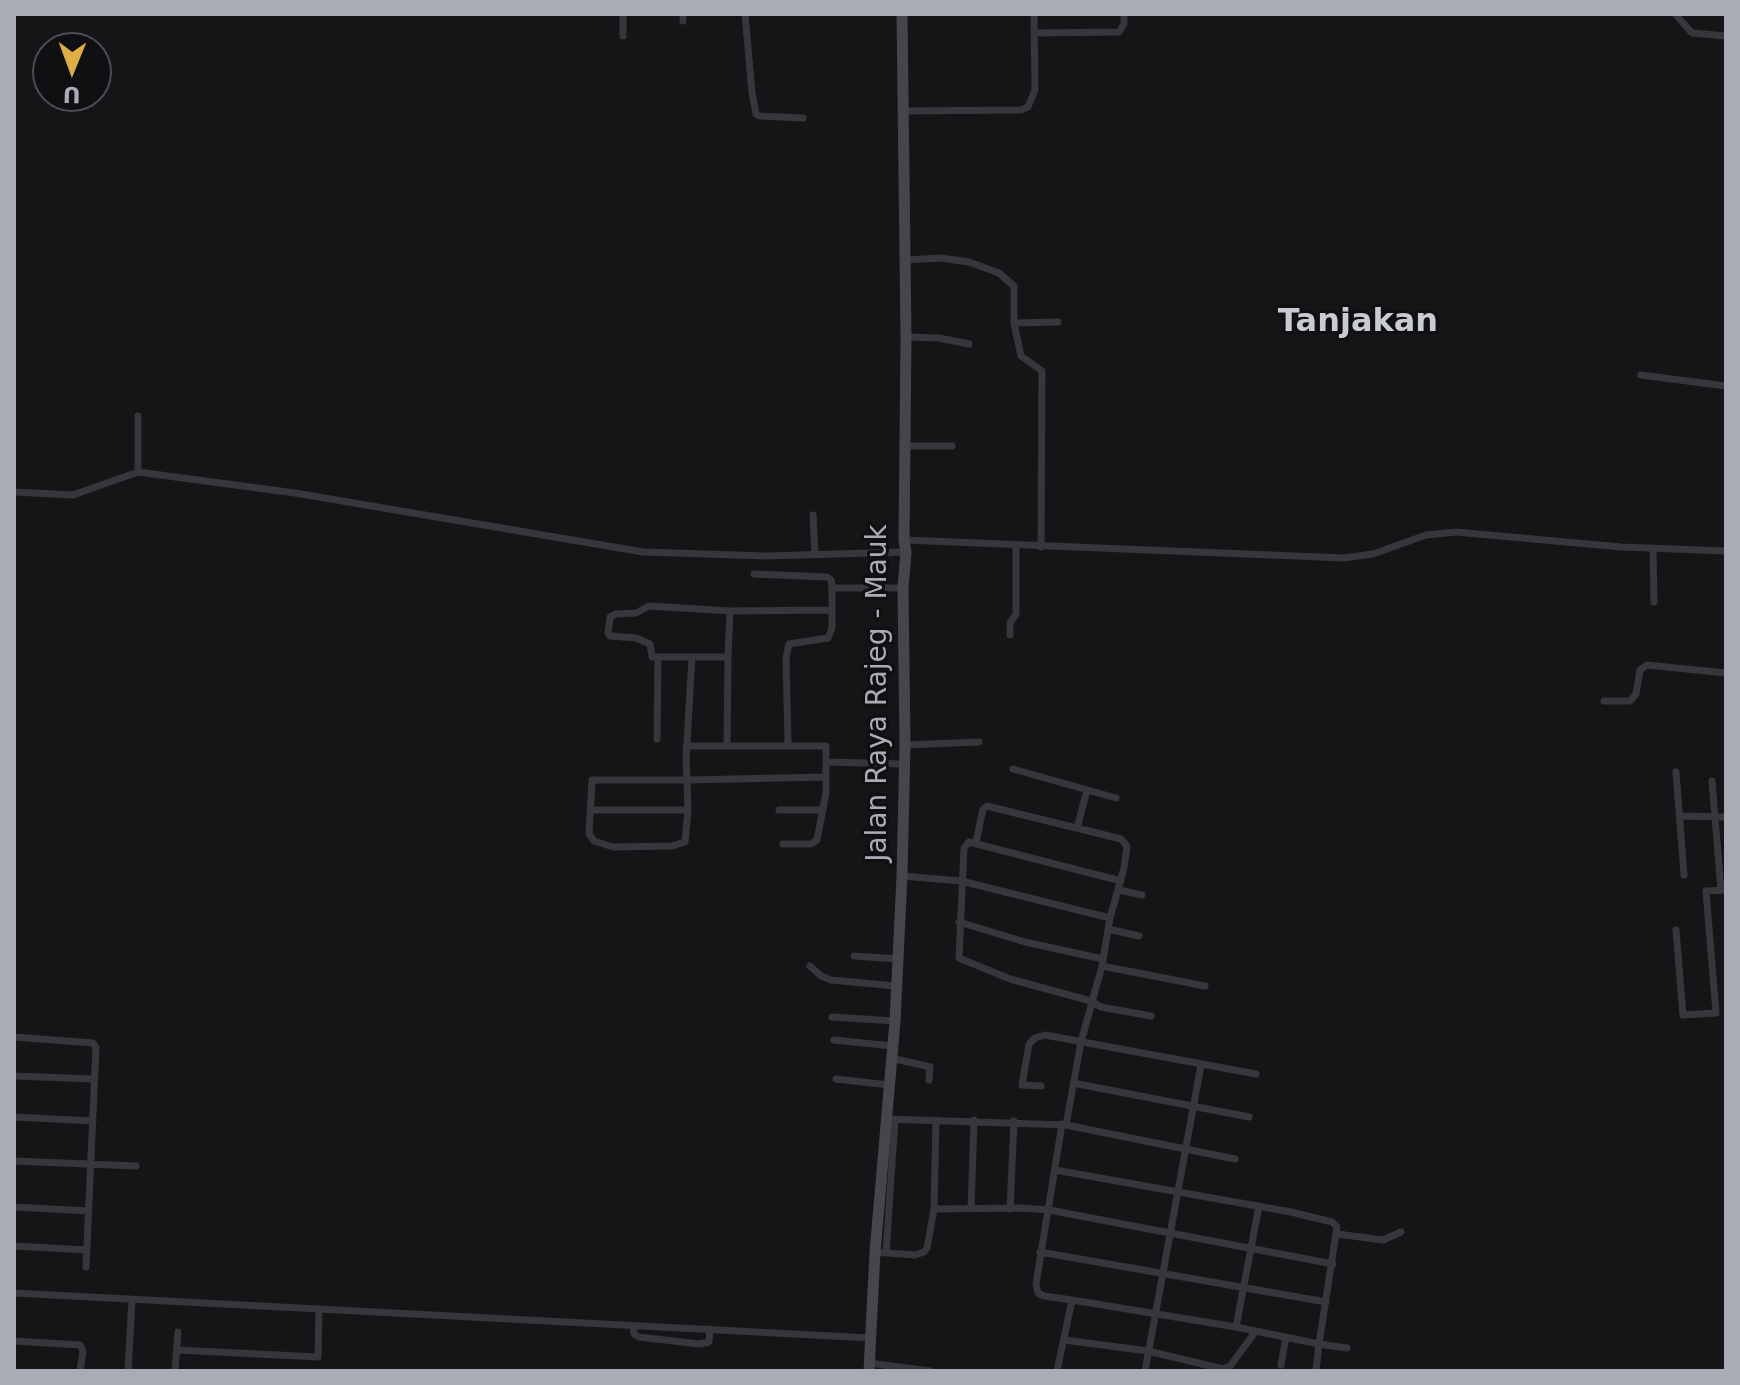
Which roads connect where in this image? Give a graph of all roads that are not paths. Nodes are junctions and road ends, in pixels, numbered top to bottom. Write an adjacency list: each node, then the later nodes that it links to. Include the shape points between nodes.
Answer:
1 (623, 14): 8 (street)
2 (745, 14): 11 (street, via 756,114)
3 (902, 14): 10 (main road, Jalan Raya Rajeg - Mauk)
4 (1034, 14): 7 (street)
5 (1124, 14): 7 (street, via 1119,32)
6 (1675, 14): 9 (street, via 1692,33)
7 (1034, 33): 10 (street, via 1035,90 1028,107)
8 (623, 36)
9 (1726, 36)
10 (902, 111): 12 (main road, Jalan Raya Rajeg - Mauk)
11 (803, 118)
12 (905, 260): 14 (street, via 952,258 999,273 1014,286); 15 (main road, Jalan Raya Rajeg - Mauk)
13 (1058, 322): 14 (street)
14 (1014, 323): 27 (street, via 1021,356 1042,371)
15 (906, 337): 16 (street); 20 (main road, Jalan Raya Rajeg - Mauk)
16 (969, 344)
17 (1641, 375): 18 (street)
18 (1726, 386)
19 (138, 416): 22 (street)
20 (905, 446): 21 (street); 25 (main road, Jalan Raya Rajeg - Mauk)
21 (952, 446)
22 (138, 472): 23 (street, via 73,495); 30 (street, via 643,552)
23 (14, 492)
24 (813, 515): 30 (street)
25 (905, 546): 26 (street); 30 (street); 33 (main road, Jalan Raya Rajeg - Mauk)
26 (1016, 546): 27 (street); 37 (street, via 1016,614)
27 (1041, 547): 28 (street, via 1344,558 1456,532)
28 (1653, 549): 29 (street); 34 (street)
29 (1726, 551)
30 (815, 553)
31 (754, 574): 32 (street, via 827,577)
32 (832, 588): 33 (street); 35 (street)
33 (903, 588): 47 (main road, Jalan Raya Rajeg - Mauk)
34 (1654, 602)
35 (832, 610): 36 (street); 45 (street, via 828,638 787,647)
36 (730, 611): 38 (street, via 649,606 610,617 610,636 650,644 651,655); 40 (street)
37 (1010, 635)
38 (658, 657): 39 (street); 43 (street)
39 (692, 657): 40 (street); 48 (street)
40 (728, 657): 46 (street)
41 (1726, 673): 42 (street, via 1647,665 1640,670 1630,701)
42 (1604, 701)
43 (657, 739)
44 (979, 742): 47 (street)
45 (788, 744): 46 (street); 49 (street, via 826,746)
46 (727, 745): 48 (street)
47 (905, 745): 50 (main road, Jalan Raya Rajeg - Mauk)
48 (686, 746): 54 (street)
49 (827, 762): 50 (street); 53 (street)
50 (904, 764): 69 (main road, Jalan Raya Rajeg - Mauk)
51 (1013, 769): 56 (street)
52 (1676, 772): 62 (street)
53 (826, 777): 54 (street); 61 (street)
54 (687, 780): 58 (street, via 592,780); 59 (street)
55 (1712, 781): 63 (street)
56 (1087, 790): 57 (street); 65 (street)
57 (1116, 798)
58 (590, 810): 59 (street); 59 (street, via 589,834 613,847 681,845 687,836)
59 (688, 810)
60 (779, 810): 61 (street)
61 (823, 810): 67 (street, via 815,843)
62 (1680, 816): 63 (street); 68 (street)
63 (1715, 817): 64 (street); 73 (street)
64 (1726, 817)
65 (1077, 828): 66 (street, via 987,806); 71 (street, via 1125,843)
66 (976, 842): 70 (street, via 966,844); 71 (street)
67 (783, 844)
68 (1684, 875)
69 (902, 876): 70 (street); 81 (main road, Jalan Raya Rajeg - Mauk)
70 (961, 881): 75 (street); 76 (street)
71 (1121, 881): 72 (street)
72 (1119, 890): 74 (street); 75 (street)
73 (1723, 890): 78 (street, via 1706,891 1716,1013 1683,1015)
74 (1142, 895)
75 (1110, 918): 77 (street)
76 (959, 922): 82 (street); 86 (street, via 961,961)
77 (1108, 929): 79 (street); 82 (street)
78 (1676, 930)
79 (1139, 936)
80 (854, 956): 81 (street)
81 (898, 959): 84 (main road, Jalan Raya Rajeg - Mauk)
82 (1102, 962): 85 (street); 86 (street)
83 (810, 966): 84 (street, via 831,980)
84 (896, 986): 89 (main road, Jalan Raya Rajeg - Mauk)
85 (1205, 986)
86 (1091, 1001): 87 (street); 92 (street)
87 (1151, 1016)
88 (832, 1017): 89 (street)
89 (895, 1021): 93 (main road, Jalan Raya Rajeg - Mauk)
90 (14, 1037): 97 (street, via 93,1043)
91 (834, 1040): 93 (street)
92 (1081, 1042): 94 (street); 100 (street); 102 (street, via 1045,1035 1032,1041 1022,1085)
93 (892, 1052): 99 (street, via 930,1067); 101 (main road, Jalan Raya Rajeg - Mauk)
94 (1201, 1065): 95 (street); 103 (street)
95 (1256, 1074)
96 (14, 1076): 97 (street)
97 (94, 1079): 109 (street)
98 (836, 1079): 101 (street)
99 (929, 1080)
100 (1073, 1083): 103 (street); 111 (street)
101 (889, 1085): 106 (main road, Jalan Raya Rajeg - Mauk)
102 (1041, 1086)
103 (1193, 1107): 105 (street); 112 (street)
104 (14, 1117): 109 (street)
105 (1249, 1117)
106 (890, 1119): 107 (street); 133 (main road, Jalan Raya Rajeg - Mauk)
107 (936, 1120): 108 (street); 121 (street)
108 (974, 1120): 110 (street); 122 (street)
109 (93, 1121): 115 (street)
110 (1014, 1121): 111 (street); 123 (street)
111 (1064, 1124): 112 (street); 117 (street)
112 (1185, 1149): 113 (street); 118 (street)
113 (1235, 1159)
114 (14, 1161): 115 (street)
115 (92, 1164): 116 (street); 125 (street)
116 (136, 1166)
117 (1055, 1170): 118 (street); 124 (street)
118 (1179, 1192): 119 (street); 126 (street)
119 (1259, 1206): 128 (street, via 1332,1222); 130 (street)
120 (14, 1207): 125 (street)
121 (934, 1209): 122 (street); 133 (street, via 924,1252)
122 (971, 1209): 123 (street)
123 (1010, 1209): 124 (street)
124 (1049, 1210): 126 (street); 132 (street)
125 (89, 1211): 131 (street)
126 (1170, 1232): 130 (street); 136 (street)
127 (1401, 1232): 128 (street, via 1383,1240)
128 (1337, 1234): 134 (street)
129 (14, 1246): 131 (street)
130 (1252, 1248): 134 (street); 137 (street)
131 (87, 1250): 135 (street)
132 (1040, 1252): 136 (street); 140 (street, via 1038,1293)
133 (881, 1253): 150 (main road, Jalan Raya Rajeg - Mauk)
134 (1333, 1264): 141 (street)
135 (86, 1267)
136 (1162, 1274): 137 (street); 143 (street)
137 (1244, 1287): 141 (street); 145 (street)
138 (14, 1293): 139 (street)
139 (132, 1299): 142 (street); 160 (street)
140 (1072, 1300): 143 (street); 151 (street)
141 (1326, 1302): 153 (street)
142 (319, 1309): 144 (street); 155 (street, via 318,1357)
143 (1155, 1313): 145 (street); 156 (street)
144 (633, 1326): 146 (street); 146 (street, via 639,1337 693,1344 709,1342)
145 (1236, 1327): 147 (street)
146 (710, 1329): 150 (street)
147 (1256, 1331): 149 (street); 156 (street, via 1223,1369)
148 (178, 1332): 155 (street)
149 (1286, 1337): 153 (street); 157 (street)
150 (870, 1338): 158 (main road, Jalan Raya Rajeg - Mauk)
151 (1064, 1340): 156 (street); 163 (street)
152 (14, 1341): 159 (street, via 80,1345)
153 (1319, 1344): 154 (street); 165 (street)
154 (1347, 1348)
155 (177, 1350): 161 (street)
156 (1148, 1351): 164 (street)
157 (1281, 1365)
158 (869, 1367): 162 (street)
159 (80, 1371)
160 (128, 1371)
161 (175, 1371)
162 (930, 1371)
163 (1057, 1371)
164 (1145, 1371)
165 (1316, 1371)

